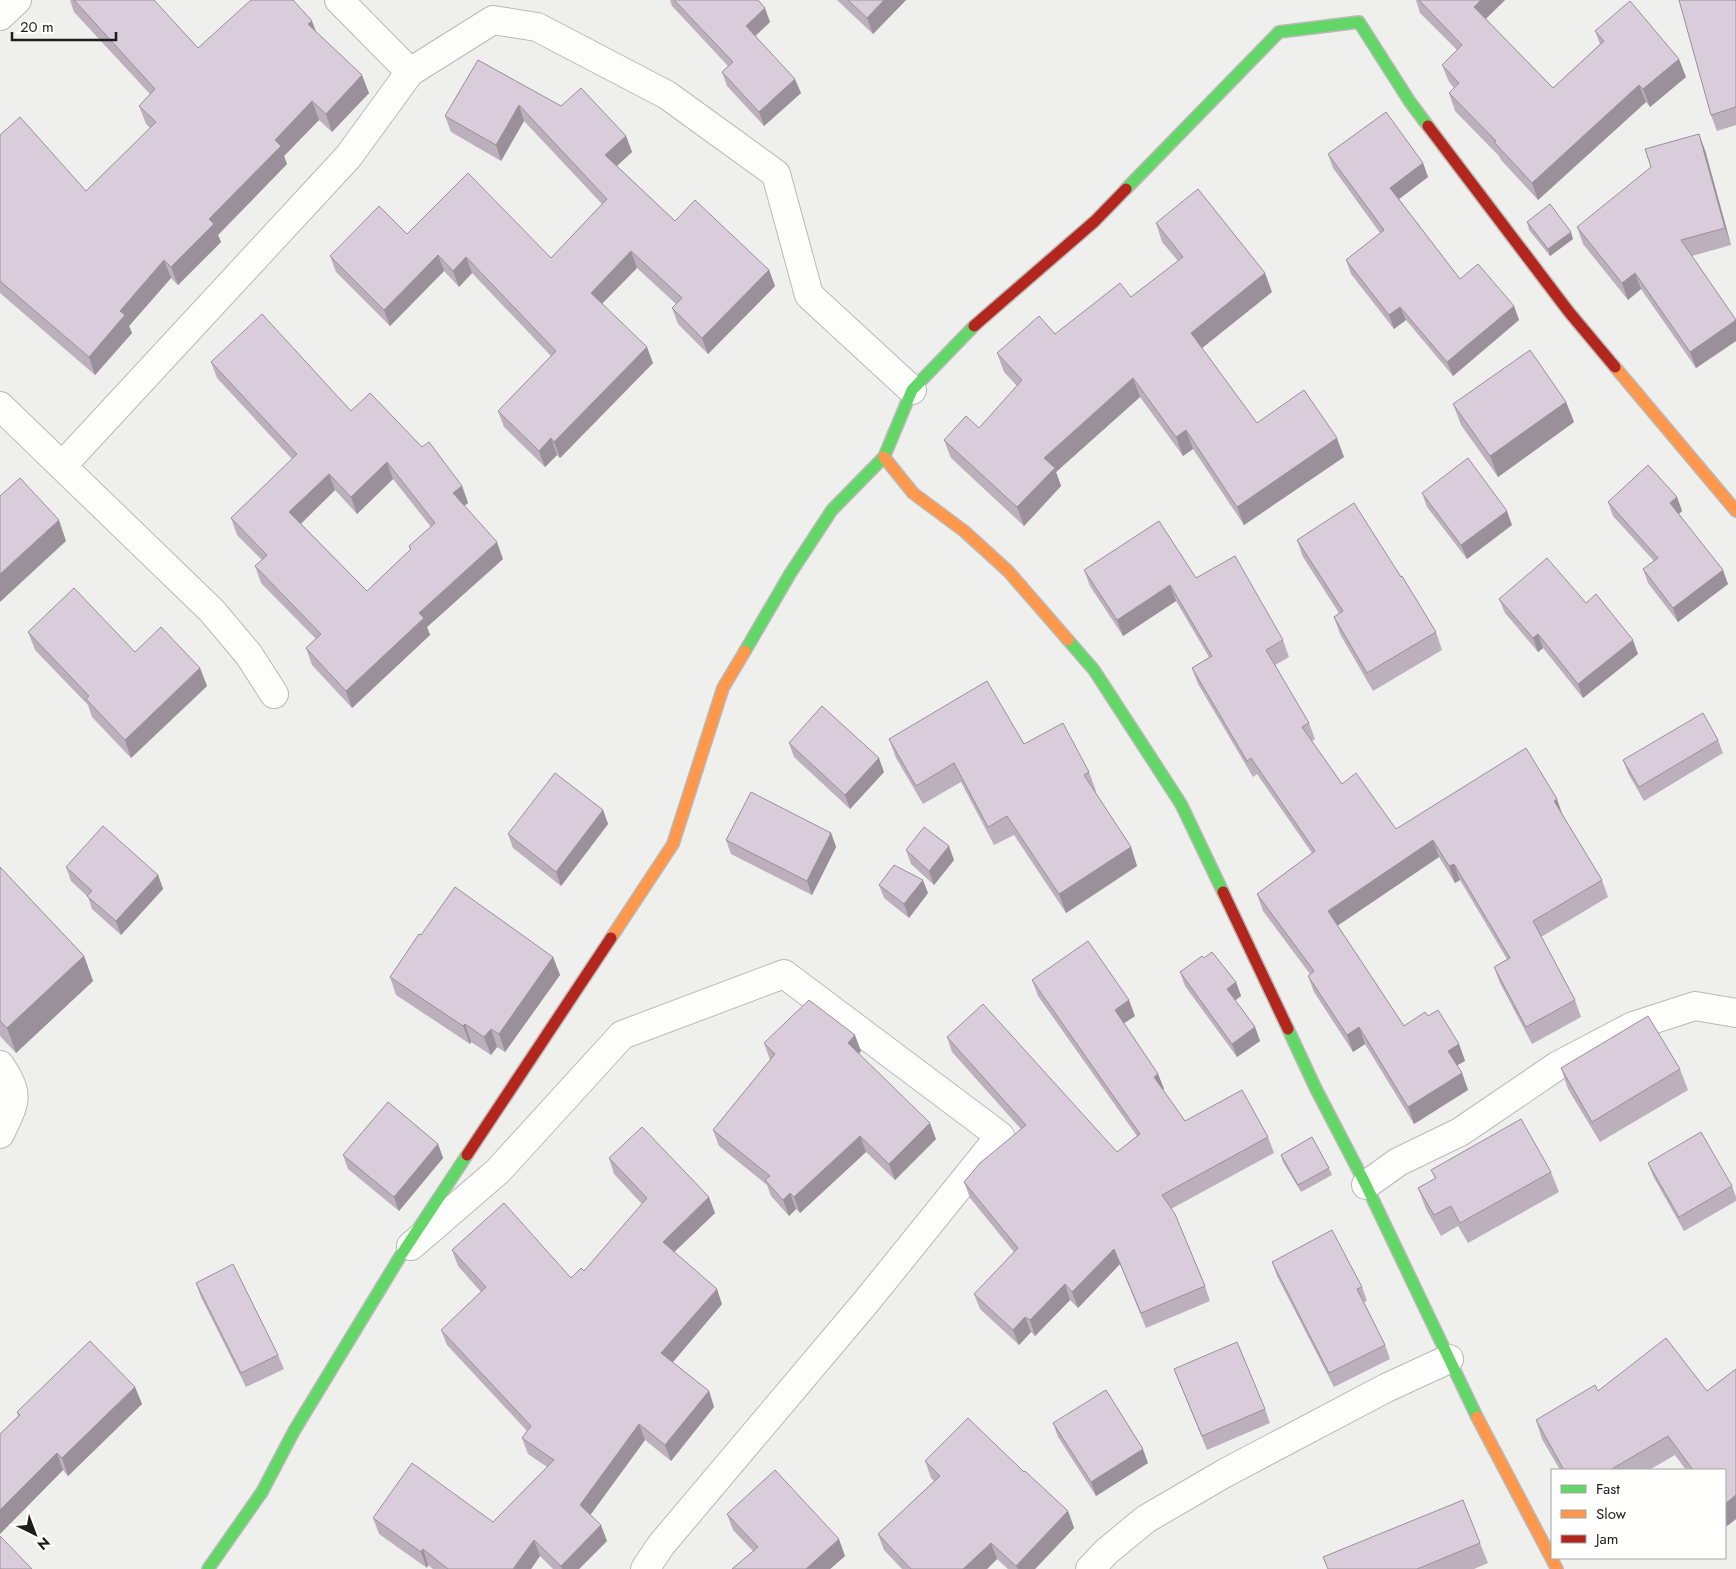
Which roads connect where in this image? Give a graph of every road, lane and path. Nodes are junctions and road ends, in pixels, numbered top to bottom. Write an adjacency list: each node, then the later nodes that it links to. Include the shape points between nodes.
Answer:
1 (17, 0): 3 (street)
2 (339, 0): 4 (street)
3 (0, 16)
4 (410, 72): 5 (street, via 493,20 537,27 667,96 776,174 809,295); 8 (street, via 348,157)
5 (912, 390): 7 (street); 9 (street, via 965,333 1095,221 1279,32 1359,22 1410,102 1569,312)
6 (0, 406): 8 (street)
7 (884, 457): 14 (street, via 913,493 964,531 1008,571 1094,670 1181,804 1316,1089); 15 (street, via 832,510 723,688 674,844)
8 (62, 466): 10 (street, via 212,611 249,655)
9 (1736, 511)
10 (274, 694)
11 (1736, 1013): 14 (street, via 1695,1006 1633,1026 1557,1066 1460,1132 1398,1162)
12 (0, 1065): 13 (street, via 11,1082 15,1103)
13 (0, 1134)
14 (1366, 1186): 16 (street)
15 (401, 1255): 18 (street, via 294,1431 262,1492); 19 (street, via 498,1171 622,1036 784,974 1000,1136 866,1302 661,1545)
16 (1449, 1359): 17 (street); 20 (street, via 1386,1388 1146,1519)
17 (1551, 1558)
18 (208, 1569)
19 (645, 1569)
20 (1090, 1569)

